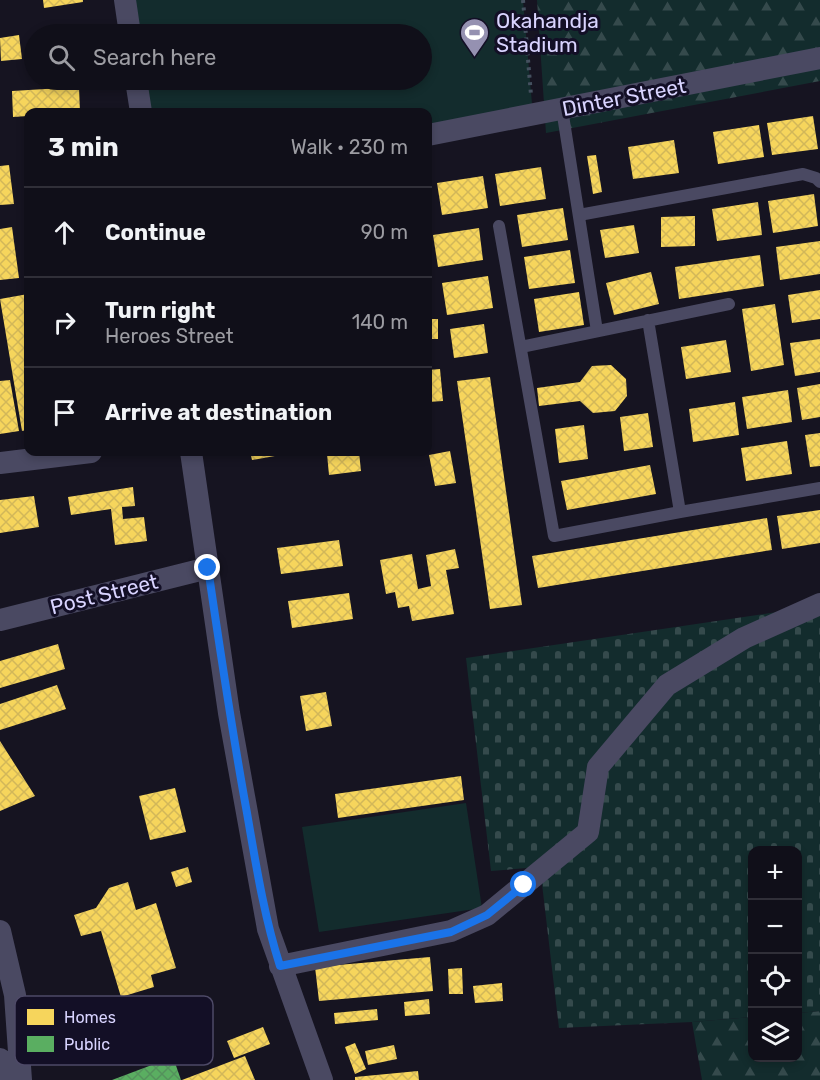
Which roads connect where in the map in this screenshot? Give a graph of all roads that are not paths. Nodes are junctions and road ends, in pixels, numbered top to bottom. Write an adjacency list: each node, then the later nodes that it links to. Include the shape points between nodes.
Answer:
1 (125, 0): 2 (street)
2 (129, 24)
3 (820, 58): 6 (street, Dinter Street)
4 (138, 90): 5 (street)
5 (140, 108)
6 (562, 109): 7 (street, Dinter Street); 9 (lane)
7 (432, 134)
8 (820, 182): 9 (lane, via 803,174)
9 (579, 214): 13 (lane)
10 (499, 226): 14 (lane)
11 (729, 304): 12 (lane)
12 (648, 320): 13 (lane); 19 (lane)
13 (597, 331): 14 (lane)
14 (521, 347): 19 (lane, via 555,536)
15 (58, 456): 17 (street)
16 (192, 456): 20 (street)
17 (0, 463)
18 (820, 488): 19 (lane)
19 (680, 512)
20 (208, 568): 22 (street, Post Street); 24 (street, via 255,860 268,929)
21 (820, 604): 24 (street, via 744,638 668,685 598,767 588,832 487,915 451,932)
22 (0, 620)
23 (0, 931): 25 (street)
24 (280, 966): 30 (street)
25 (15, 996)
26 (0, 1059): 28 (street)
27 (20, 1065): 29 (street)
28 (1, 1080)
29 (21, 1080)
30 (322, 1080)

